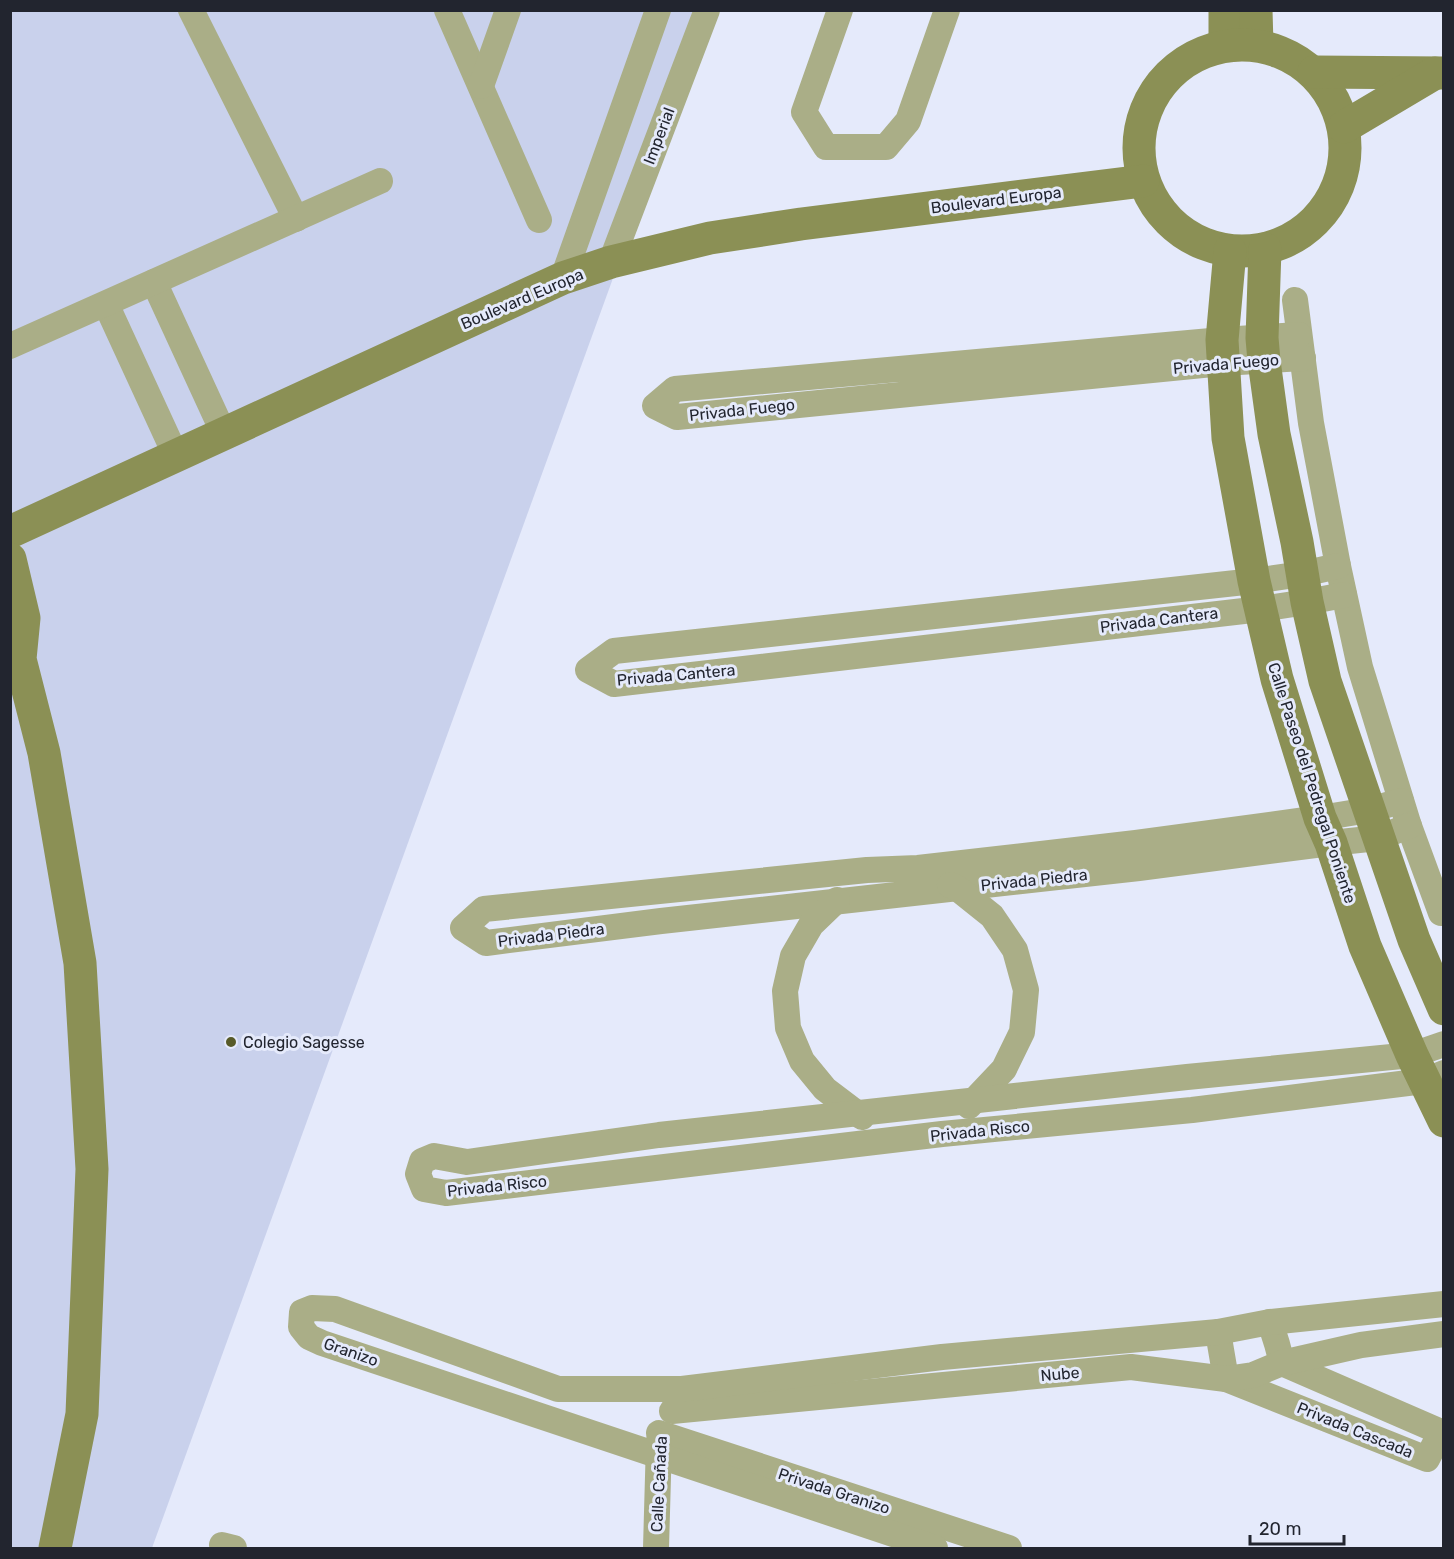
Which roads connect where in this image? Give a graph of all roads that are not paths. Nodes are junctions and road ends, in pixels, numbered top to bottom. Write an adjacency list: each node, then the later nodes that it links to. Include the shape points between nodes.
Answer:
1 (191, 10): 17 (street)
2 (447, 10): 13 (street)
3 (508, 10): 13 (street)
4 (658, 10): 22 (street)
5 (707, 10): 21 (street, Imperial)
6 (840, 10): 7 (street, via 804,112 826,147 886,147 908,121)
7 (947, 10)
8 (1225, 10): 10 (street)
9 (1256, 10): 10 (street)
10 (1241, 45): 11 (street, via 1287,54); 16 (street, via 1191,57 1163,79 1144,110 1137,146)
11 (1314, 72): 12 (street); 14 (street, via 1333,97)
12 (1440, 73): 14 (street)
13 (481, 86): 18 (street)
14 (1344, 127): 19 (street, via 1346,159 1338,190 1320,217 1295,237)
15 (380, 182): 17 (street)
16 (1143, 182): 20 (street, via 1156,207 1177,229 1202,243); 21 (street, Boulevard Europa, via 801,224 710,238)
17 (296, 219): 23 (street)
18 (539, 220)
19 (1265, 249): 20 (street); 28 (street)
20 (1230, 251): 29 (street, Calle Paseo del Pedregal Poniente)
21 (611, 262): 22 (street, Boulevard Europa)
22 (563, 278): 31 (street, Boulevard Europa)
23 (154, 282): 25 (street); 31 (street)
24 (1295, 300): 27 (street)
25 (106, 304): 26 (street); 32 (street)
26 (10, 346)
27 (1301, 347): 28 (street, Privada Fuego); 35 (street)
28 (1263, 350): 29 (street, Privada Fuego); 36 (street, via 1274,434)
29 (1223, 352): 30 (street, Privada Fuego); 37 (street, Calle Paseo del Pedregal Poniente, via 1228,438)
30 (1018, 371): 30 (street, Privada Fuego, via 675,389 655,406 677,417)
31 (224, 434): 32 (street, Boulevard Europa)
32 (176, 456): 33 (street, Boulevard Europa)
33 (10, 532)
34 (10, 559): 42 (street, via 24,618)
35 (1338, 566): 36 (street, Privada Cantera); 38 (street)
36 (1304, 588): 37 (street, Privada Cantera); 38 (street, Privada Cantera); 45 (street, via 1325,681)
37 (1258, 595): 39 (street, Privada Cantera); 41 (street, Privada Cantera); 47 (street, Calle Paseo del Pedregal Poniente, via 1277,679)
38 (1344, 595): 44 (street, via 1360,667)
39 (1025, 606): 40 (street, Privada Cantera); 41 (street)
40 (812, 629): 43 (street); 43 (street, Privada Cantera, via 614,651 588,670 614,684)
41 (1032, 635): 43 (street, Privada Cantera)
42 (15, 652): 79 (street, via 44,753 80,963 92,1169 82,1414)
43 (818, 660)
44 (1401, 801): 45 (street, Privada Piedra); 46 (street)
45 (1373, 824): 46 (street, Privada Piedra); 47 (street, Privada Piedra); 56 (street, via 1413,940)
46 (1409, 826): 54 (street)
47 (1325, 830): 48 (street, Privada Piedra); 58 (street, Calle Paseo del Pedregal Poniente, via 1365,946)
48 (1137, 856): 49 (street, Privada Piedra); 51 (street, Privada Piedra)
49 (918, 868): 50 (street, Privada Piedra); 51 (street)
50 (867, 870): 52 (street, Privada Piedra); 53 (street)
51 (957, 888): 53 (street, Privada Piedra); 60 (street, via 992,916 1015,950 1026,990 1022,1032 1004,1069)
52 (661, 891): 55 (street); 55 (street, Privada Piedra, via 484,909 463,928 486,943)
53 (834, 903): 55 (street, Privada Piedra); 62 (street, via 811,925 793,956 785,991 788,1028 802,1061 825,1089)
54 (1441, 913)
55 (661, 921)
56 (1443, 1009)
57 (1443, 1044): 58 (street, Privada Risco)
58 (1426, 1069): 59 (street, Privada Risco); 61 (street, Privada Risco); 63 (street, Calle Paseo del Pedregal Poniente)
59 (1186, 1077): 60 (street, Privada Risco); 61 (street)
60 (974, 1101): 62 (street, Privada Risco); 64 (street)
61 (1192, 1110): 64 (street, Privada Risco)
62 (856, 1113): 65 (street, Privada Risco); 66 (street)
63 (1443, 1121)
64 (942, 1134): 66 (street, Privada Risco)
65 (659, 1135): 67 (street); 67 (street, Privada Risco, via 467,1162 434,1156 422,1161 418,1174 424,1189 446,1193)
66 (899, 1140): 67 (street, Privada Risco)
67 (664, 1167)
68 (1443, 1304): 69 (street, Nube)
69 (1270, 1322): 70 (street, Nube); 73 (street)
70 (1218, 1332): 72 (street, Nube); 74 (street)
71 (1443, 1334): 73 (street, Nube, via 1361,1345)
72 (942, 1357): 75 (street); 76 (street, Nube)
73 (1282, 1363): 74 (street, Nube, via 1253,1375); 74 (street, Privada Cascada, via 1441,1432 1427,1459)
74 (1226, 1379): 75 (street, Nube, via 1131,1367)
75 (944, 1385): 76 (street, Nube)
76 (677, 1400): 77 (street, Calle Cañada); 77 (street, Granizo, via 558,1389 335,1309 312,1308 302,1312 301,1327 315,1340)
77 (658, 1444): 78 (street, Privada Granizo); 80 (street, Calle Cañada)
78 (907, 1527): 81 (street, Privada Granizo); 82 (street, Privada Granizo)
79 (55, 1548)
80 (657, 1548)
81 (935, 1548)
82 (1009, 1548)

